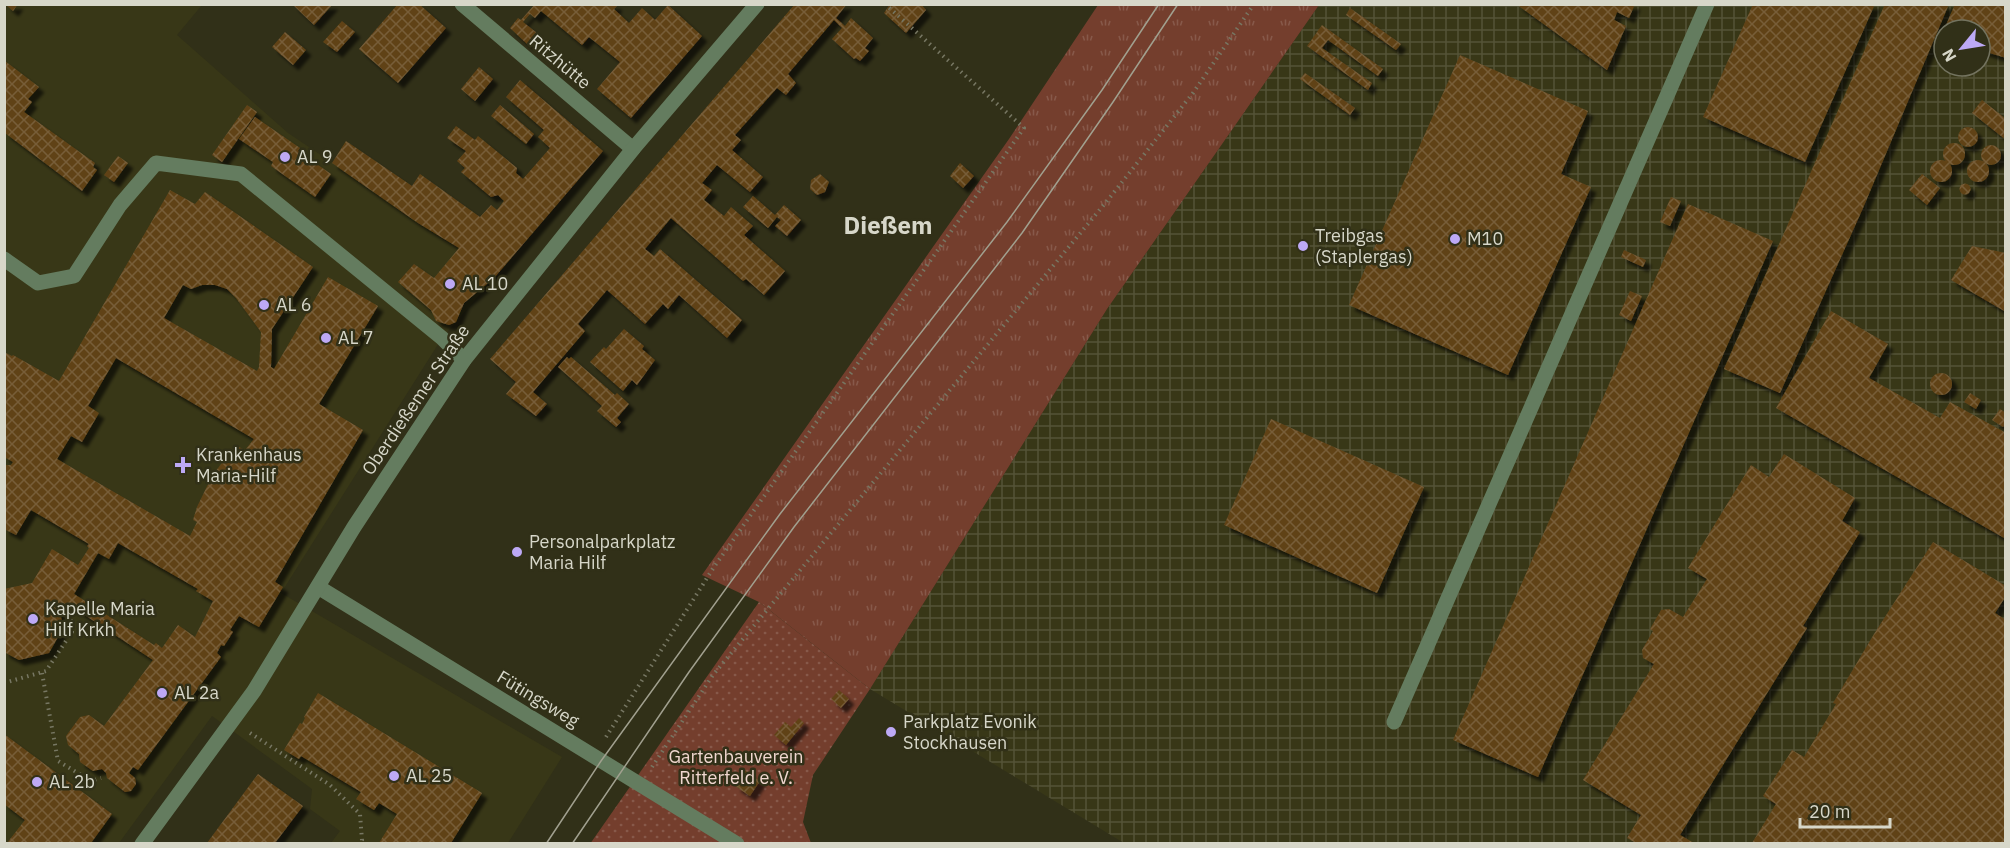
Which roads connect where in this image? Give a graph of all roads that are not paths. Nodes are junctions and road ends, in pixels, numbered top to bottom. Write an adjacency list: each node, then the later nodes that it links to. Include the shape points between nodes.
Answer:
1 (462, 4): 4 (street, Ritzhütte)
2 (757, 4): 4 (street, Oberdießemer Straße)
3 (1707, 4): 8 (street)
4 (633, 149): 6 (street, Oberdießemer Straße)
5 (4, 259): 6 (street, via 38,283 74,276 120,205 156,163 241,174)
6 (464, 360): 7 (street, Oberdießemer Straße)
7 (318, 587): 9 (street, Oberdießemer Straße, via 254,691); 10 (street, Fütingsweg)
8 (1394, 722)
9 (142, 843)
10 (737, 843)

